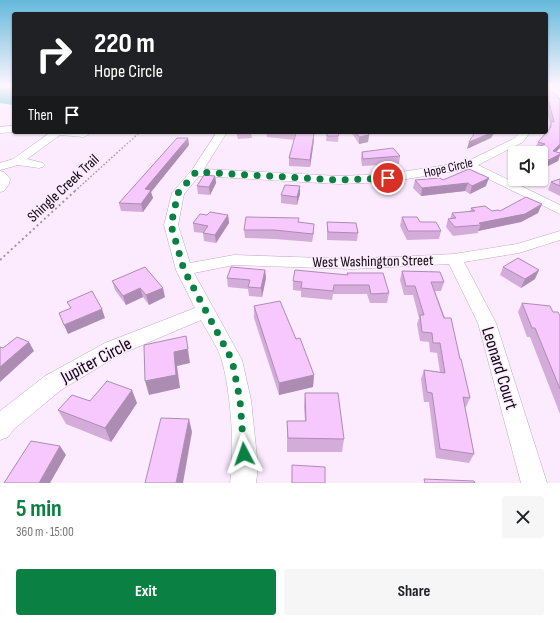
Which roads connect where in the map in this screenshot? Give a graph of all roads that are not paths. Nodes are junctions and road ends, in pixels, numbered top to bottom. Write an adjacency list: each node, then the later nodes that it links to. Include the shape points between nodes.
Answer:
1 (12, 129): 2 (street)
2 (0, 130)
3 (57, 134): 6 (street)
4 (221, 134): 10 (street)
5 (524, 134): 8 (street, Hope Circle, via 519,140)
6 (17, 160): 7 (street); 9 (street)
7 (39, 165)
8 (469, 165): 10 (street, Hope Circle, via 388,178 339,180); 13 (street)
9 (0, 167)
10 (196, 172): 16 (street, via 178,193 171,225)
11 (0, 175): 12 (street, via 4,179)
12 (0, 188)
13 (560, 210)
14 (560, 235): 15 (street, West Washington Street, via 519,248)
15 (454, 259): 16 (street, West Washington Street, via 352,264 234,260); 20 (street, Leonard Court, via 487,323)
16 (184, 270): 17 (street)
17 (205, 311): 18 (street, Jupiter Circle, via 105,353 53,383 6,421); 19 (street, via 232,360 240,400 245,467)
18 (0, 429)
19 (243, 483)
20 (534, 483)

